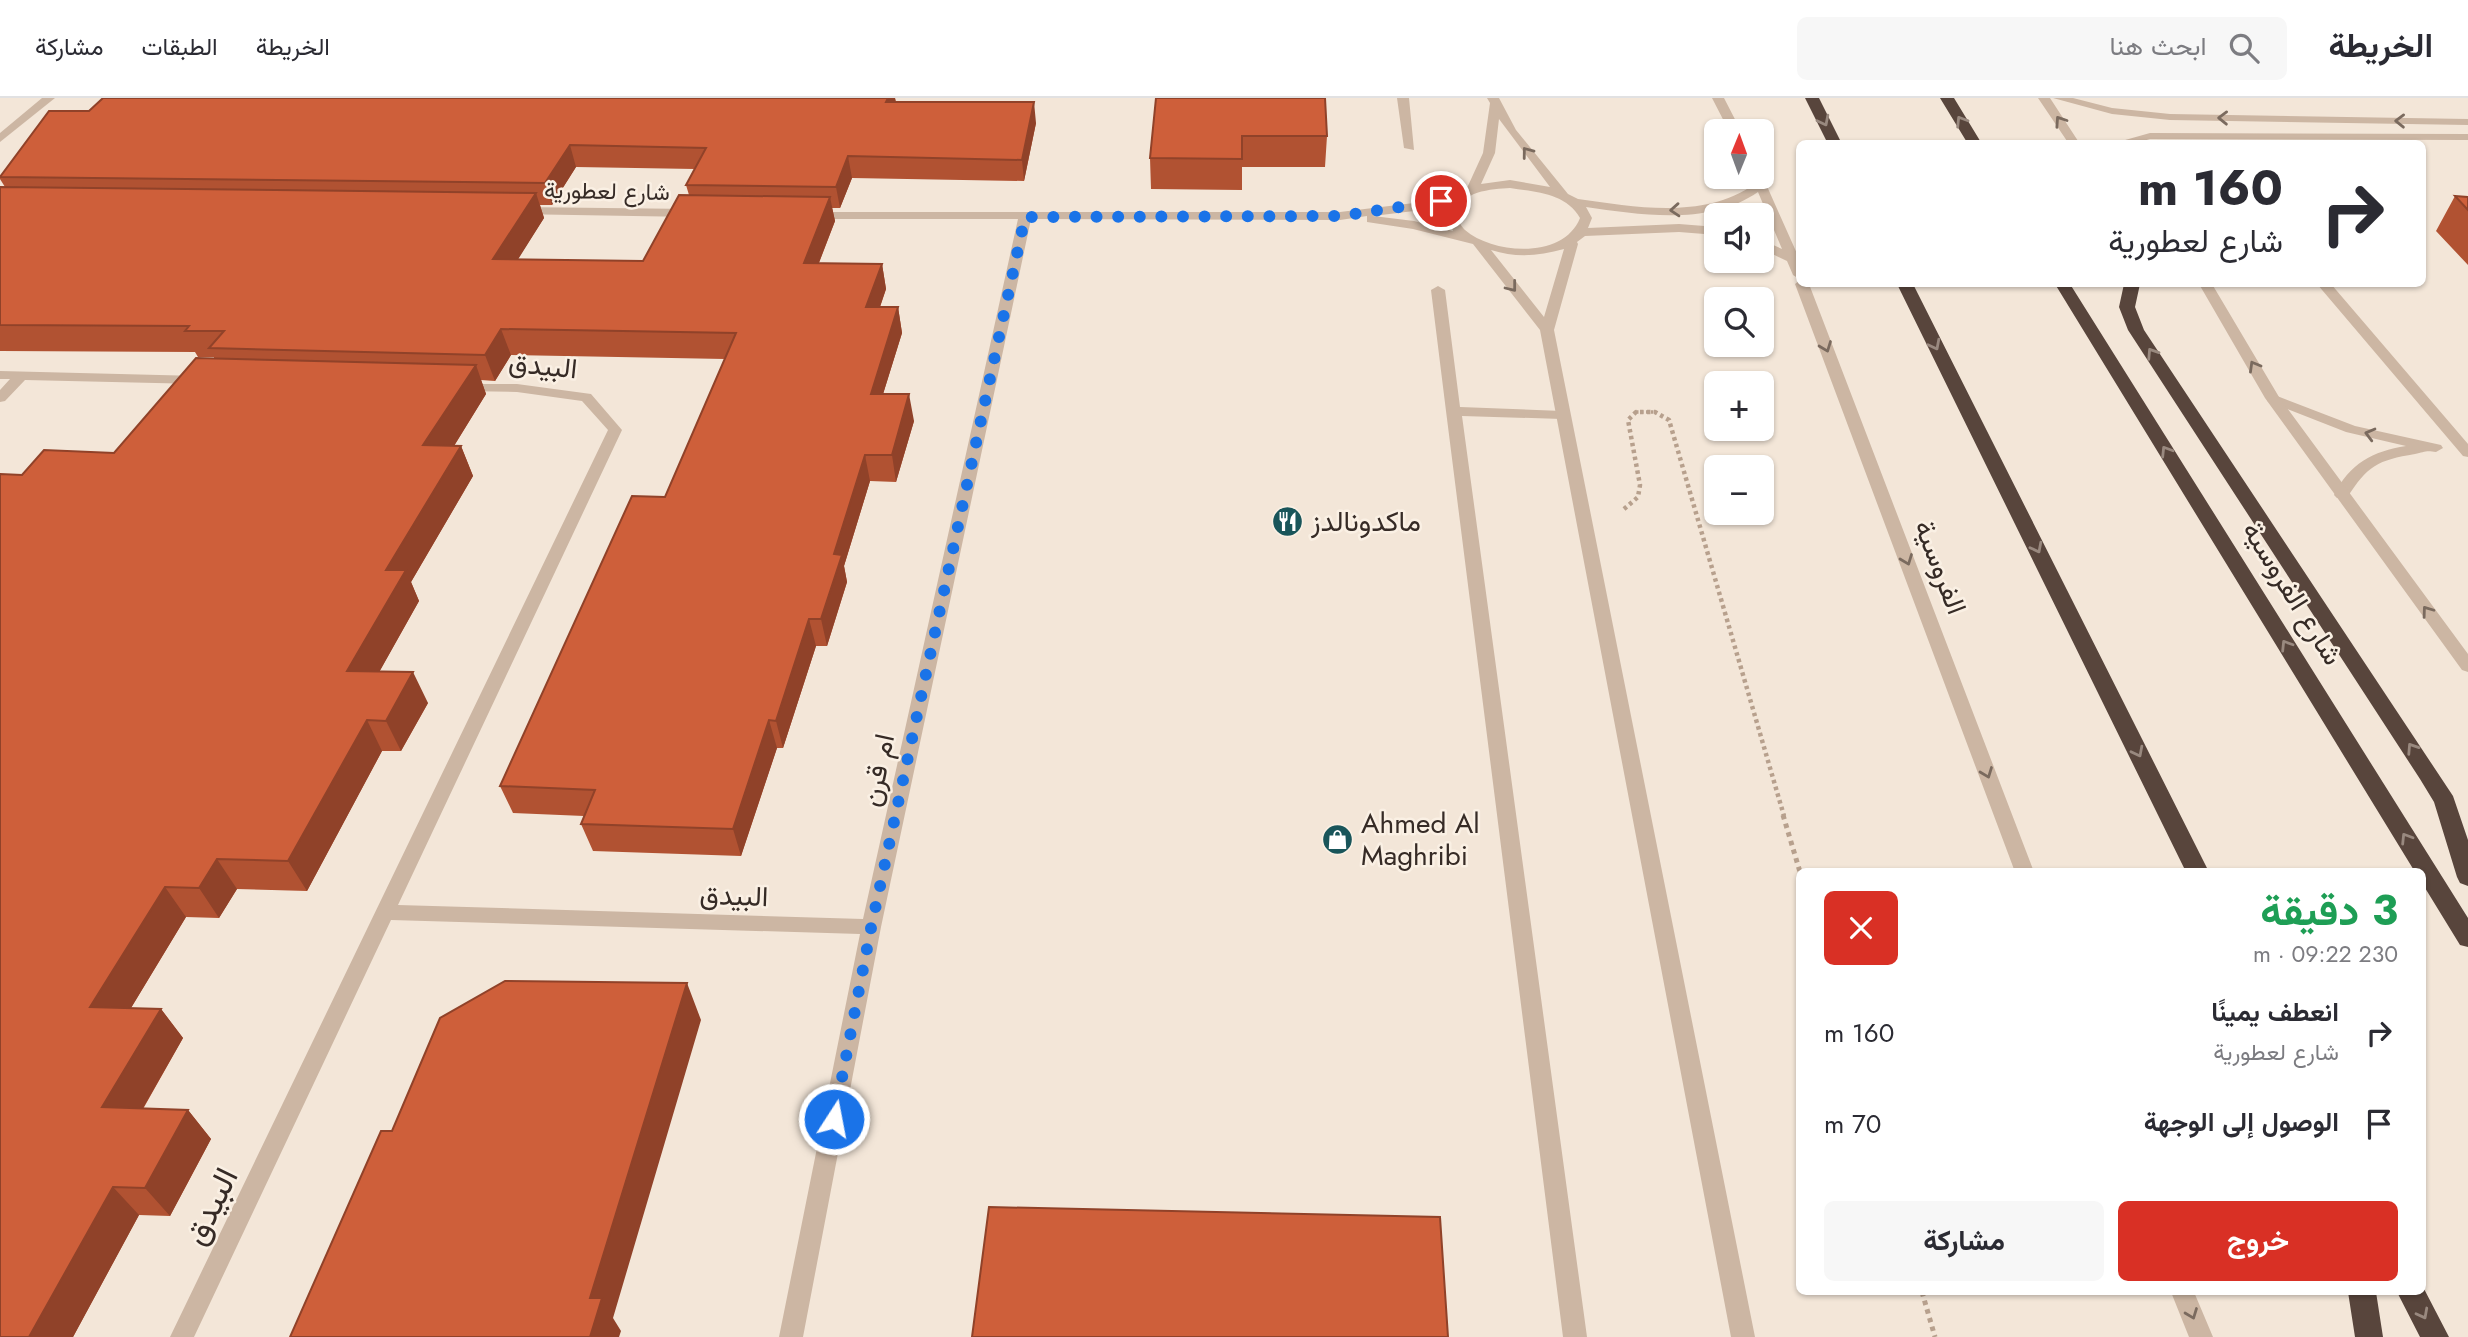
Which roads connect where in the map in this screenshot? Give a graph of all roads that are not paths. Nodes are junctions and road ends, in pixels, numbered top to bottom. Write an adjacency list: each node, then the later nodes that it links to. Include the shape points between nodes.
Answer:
1 (49, 98): 12 (street)
2 (1403, 98): 18 (street)
3 (1718, 98): 9 (street)
4 (1812, 98): 13 (highway, one-way to 13)
5 (1947, 98): 14 (highway, one-way to 5)
6 (2044, 98): 15 (street, one-way to 6)
7 (2059, 98): 10 (street, one-way to 7, via 2171,117 2112,111)
8 (1494, 101): 21 (street, via 1489,153); 22 (street, one-way to 8, via 1532,159)
9 (1729, 119)
10 (2468, 122)
11 (2468, 137): 17 (street)
12 (0, 139)
13 (1833, 140)
14 (1973, 140)
15 (2072, 140)
16 (2133, 140): 17 (street, via 2150,136)
17 (2201, 140)
18 (1410, 148)
19 (1749, 189): 22 (street, one-way to 22, via 1727,205 1661,211)
20 (1763, 189): 33 (street)
21 (1469, 192): 22 (street, via 1510,184); 26 (street, via 1414,207); 30 (street, via 1452,207 1450,218 1455,228)
22 (1569, 199): 29 (street, via 1587,217)
23 (498, 211): 24 (street, شارع لعطورية)
24 (706, 213)
25 (803, 214): 27 (street)
26 (1340, 216): 27 (street); 30 (street, via 1414,225)
27 (1025, 217): 61 (street, ام قرن)
28 (1704, 230): 29 (street)
29 (1584, 232): 31 (street)
30 (1476, 242): 31 (street, via 1527,252); 42 (street, one-way to 42)
31 (1572, 243): 42 (street)
32 (1774, 250): 33 (street)
33 (1793, 259): 34 (street)
34 (1796, 267)
35 (1803, 287): 55 (street, الفروسية, one-way to 55)
36 (1906, 287): 56 (highway, one-way to 56)
37 (2064, 287): 57 (highway, شارع الفروسية, one-way to 37)
38 (2131, 287): 59 (highway, one-way to 38, via 2445,802 2136,330 2126,306)
39 (2208, 287): 48 (street, one-way to 39)
40 (2327, 287): 52 (street)
41 (1438, 290): 49 (street)
42 (1547, 330): 50 (street)
43 (0, 375): 44 (street)
44 (21, 376): 45 (street); 47 (street)
45 (214, 381)
46 (448, 387): 60 (street, البيدق, via 517,388 586,397 615,430)
47 (0, 398)
48 (2272, 398): 51 (street, one-way to 48, via 2351,429); 53 (street)
49 (1453, 411): 50 (street); 68 (street)
50 (1562, 415): 69 (street)
51 (2436, 447): 52 (street); 53 (street, via 2370,460 2347,481)
52 (2467, 450)
53 (2342, 495): 54 (street, one-way to 53)
54 (2468, 666)
55 (2023, 868)
56 (2196, 868)
57 (2425, 868)
58 (2426, 870): 62 (highway, شارع الفروسية, one-way to 58)
59 (2468, 877)
60 (386, 912): 61 (street, البيدق); 66 (street, البيدق)
61 (871, 928): 67 (street, ام قرن)
62 (2468, 938)
63 (2184, 1295): 70 (street, one-way to 70)
64 (2363, 1295): 71 (highway)
65 (2413, 1295): 72 (highway, one-way to 72)
66 (182, 1337)
67 (791, 1337)
68 (1575, 1337)
69 (1743, 1337)
70 (2201, 1337)
71 (2370, 1337)
72 (2435, 1337)

